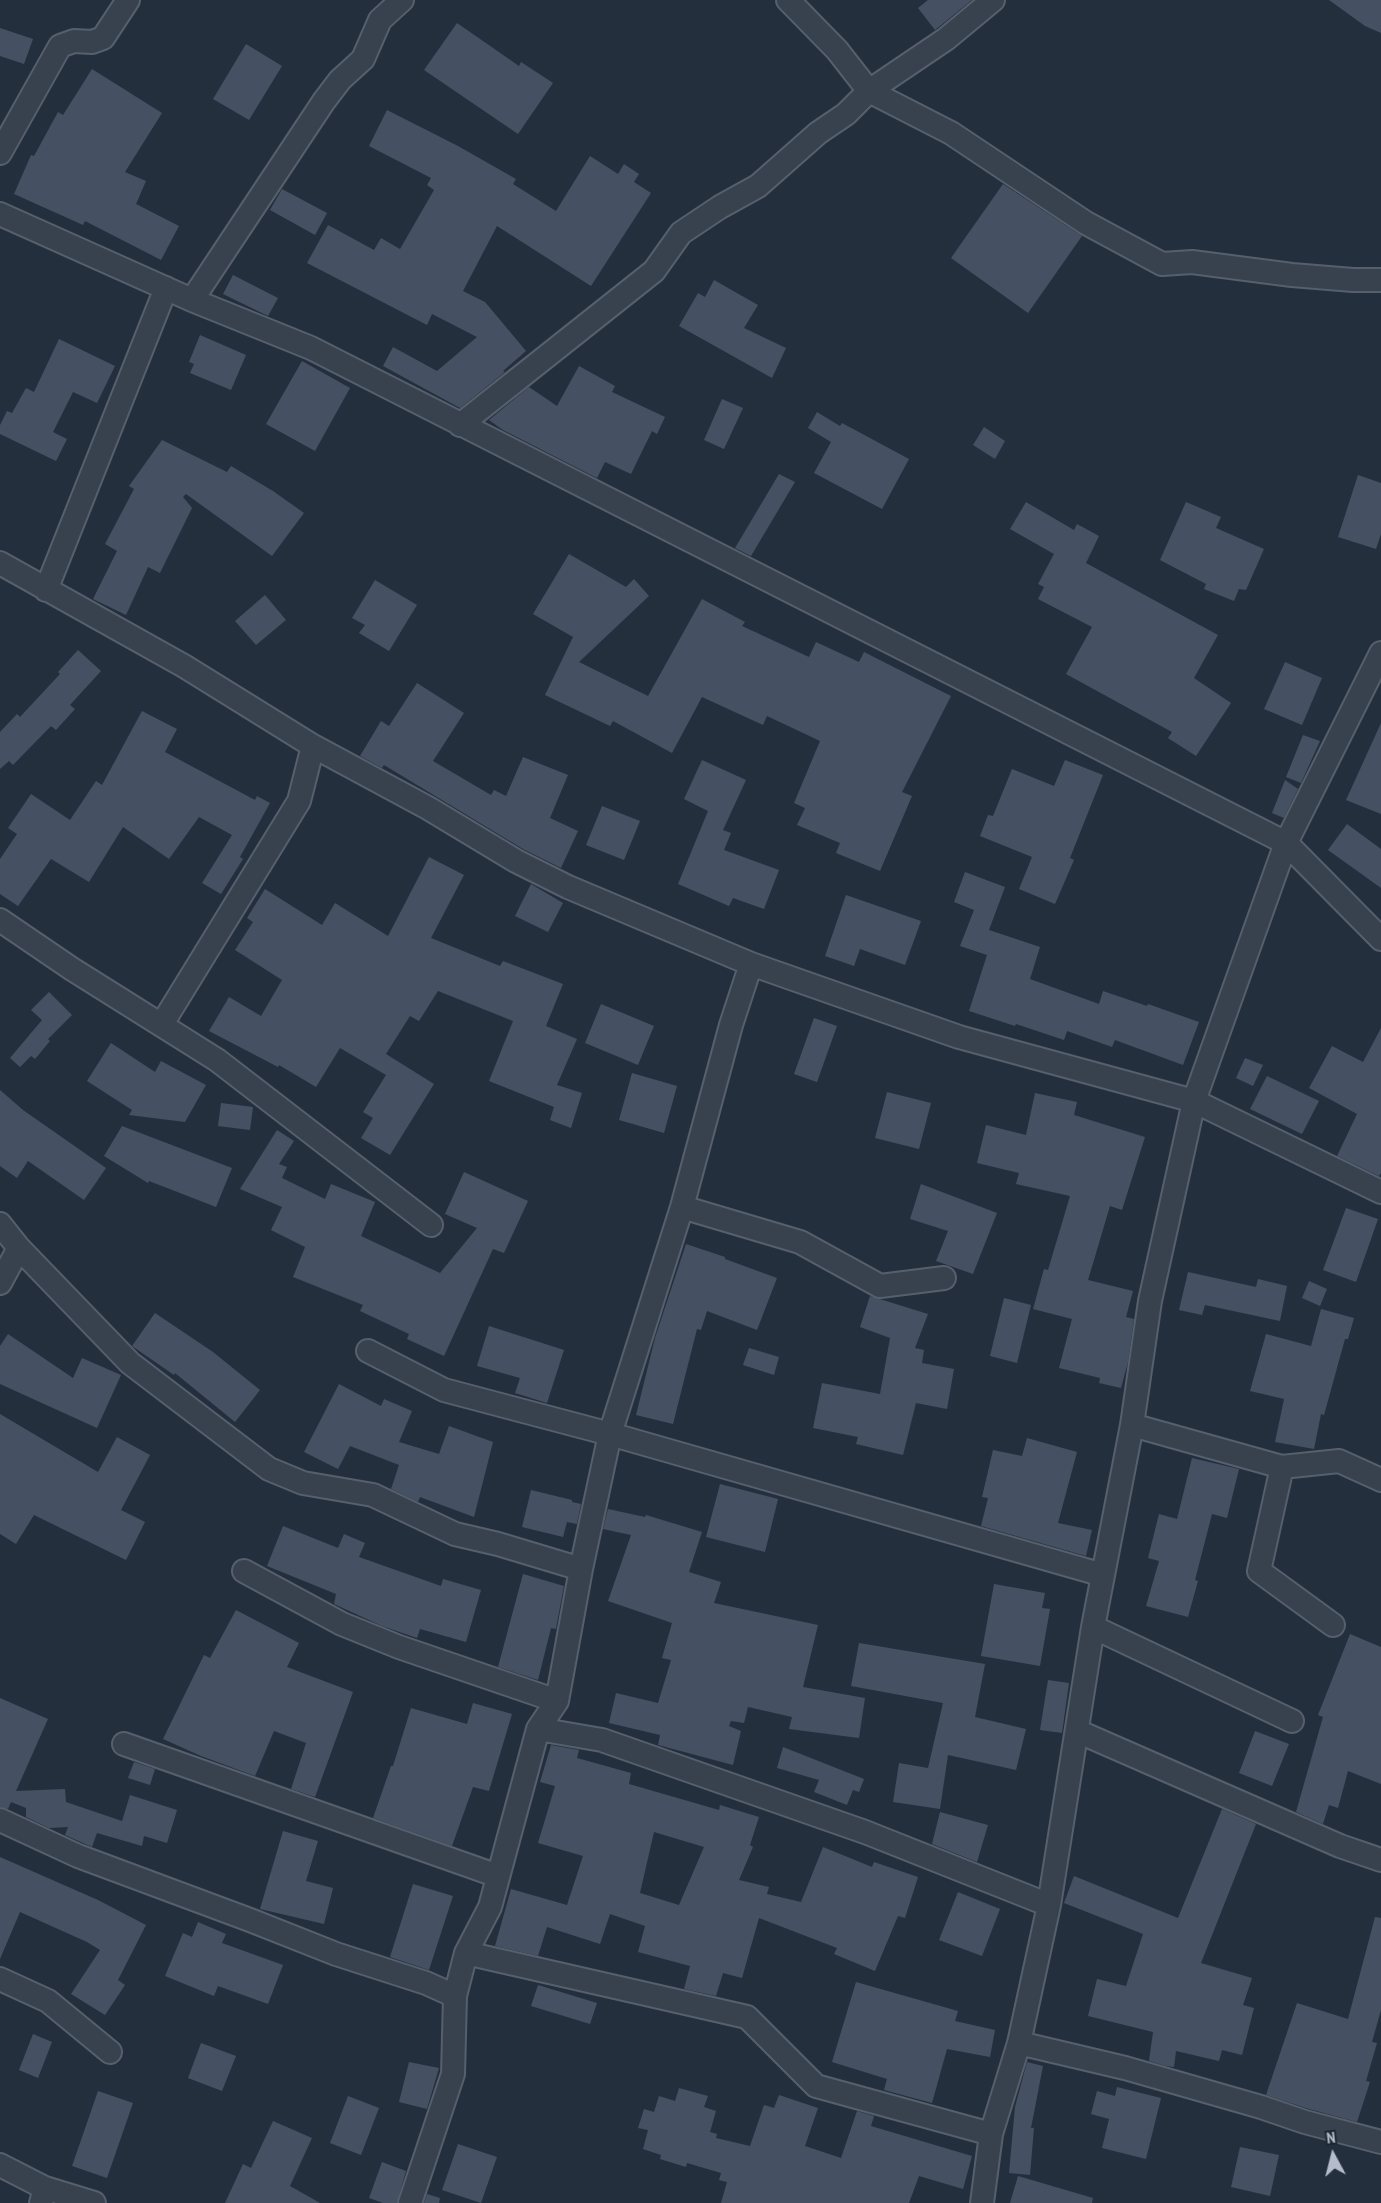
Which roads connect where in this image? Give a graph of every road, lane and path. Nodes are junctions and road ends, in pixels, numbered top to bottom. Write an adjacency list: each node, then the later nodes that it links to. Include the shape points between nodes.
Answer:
1 (128, 0): 6 (street, via 103,38 60,46)
2 (402, 0): 10 (street, via 380,20 363,59 324,101)
3 (788, 0): 5 (street, via 837,50)
4 (993, 0): 5 (street, via 946,39)
5 (869, 91): 8 (street, via 951,133 1086,223 1162,264 1192,261 1292,275); 11 (street, via 758,186 681,233 654,271)
6 (0, 153)
7 (0, 214): 9 (street)
8 (1381, 280)
9 (166, 288): 10 (street); 13 (street)
10 (192, 300): 11 (street, via 310,348)
11 (460, 425): 16 (street)
12 (0, 563): 13 (street)
13 (46, 590): 15 (street, via 184,666)
14 (1381, 653): 16 (street)
15 (313, 746): 19 (street, via 568,887); 20 (street, via 299,801)
16 (1286, 843): 18 (street); 21 (street)
17 (0, 920): 20 (street)
18 (1381, 939)
19 (751, 964): 21 (street, via 959,1037); 23 (street)
20 (162, 1024): 25 (street, via 217,1060)
21 (1194, 1101): 22 (street); 30 (street, via 1150,1301)
22 (1381, 1192)
23 (682, 1207): 27 (street, via 800,1242 880,1286); 31 (street)
24 (0, 1224): 26 (street)
25 (431, 1225)
26 (19, 1248): 28 (street); 34 (street, via 130,1363 268,1469 303,1483 373,1495 455,1534)
27 (944, 1278)
28 (0, 1283)
29 (368, 1351): 31 (street, via 444,1390)
30 (1132, 1425): 32 (street); 36 (street)
31 (610, 1434): 34 (street); 36 (street)
32 (1282, 1467): 33 (street, via 1339,1461); 37 (street, via 1259,1572)
33 (1381, 1480)
34 (581, 1569): 39 (street)
35 (244, 1571): 39 (street, via 342,1624)
36 (1103, 1575): 38 (street)
37 (1333, 1624)
38 (1093, 1627): 40 (street); 42 (street)
39 (556, 1701): 41 (street)
40 (1292, 1721)
41 (538, 1729): 46 (street); 47 (street, via 613,1744 865,1832)
42 (1077, 1731): 45 (street, via 1340,1846); 47 (street)
43 (124, 1744): 46 (street)
44 (0, 1820): 50 (street, via 78,1856)
45 (1381, 1860)
46 (498, 1876): 48 (street, via 490,1907)
47 (1048, 1905): 51 (street)
48 (466, 1953): 50 (street); 53 (street, via 747,2017 816,2086)
49 (0, 1979): 52 (street, via 48,2001)
50 (455, 1996): 58 (street, via 453,2074)
51 (1020, 2043): 53 (street); 54 (street, via 1125,2068)
52 (110, 2052)
53 (992, 2134): 59 (street)
54 (1381, 2142)
55 (0, 2165): 56 (street)
56 (43, 2196): 57 (street)
57 (94, 2203)
58 (410, 2203)
59 (982, 2203)

